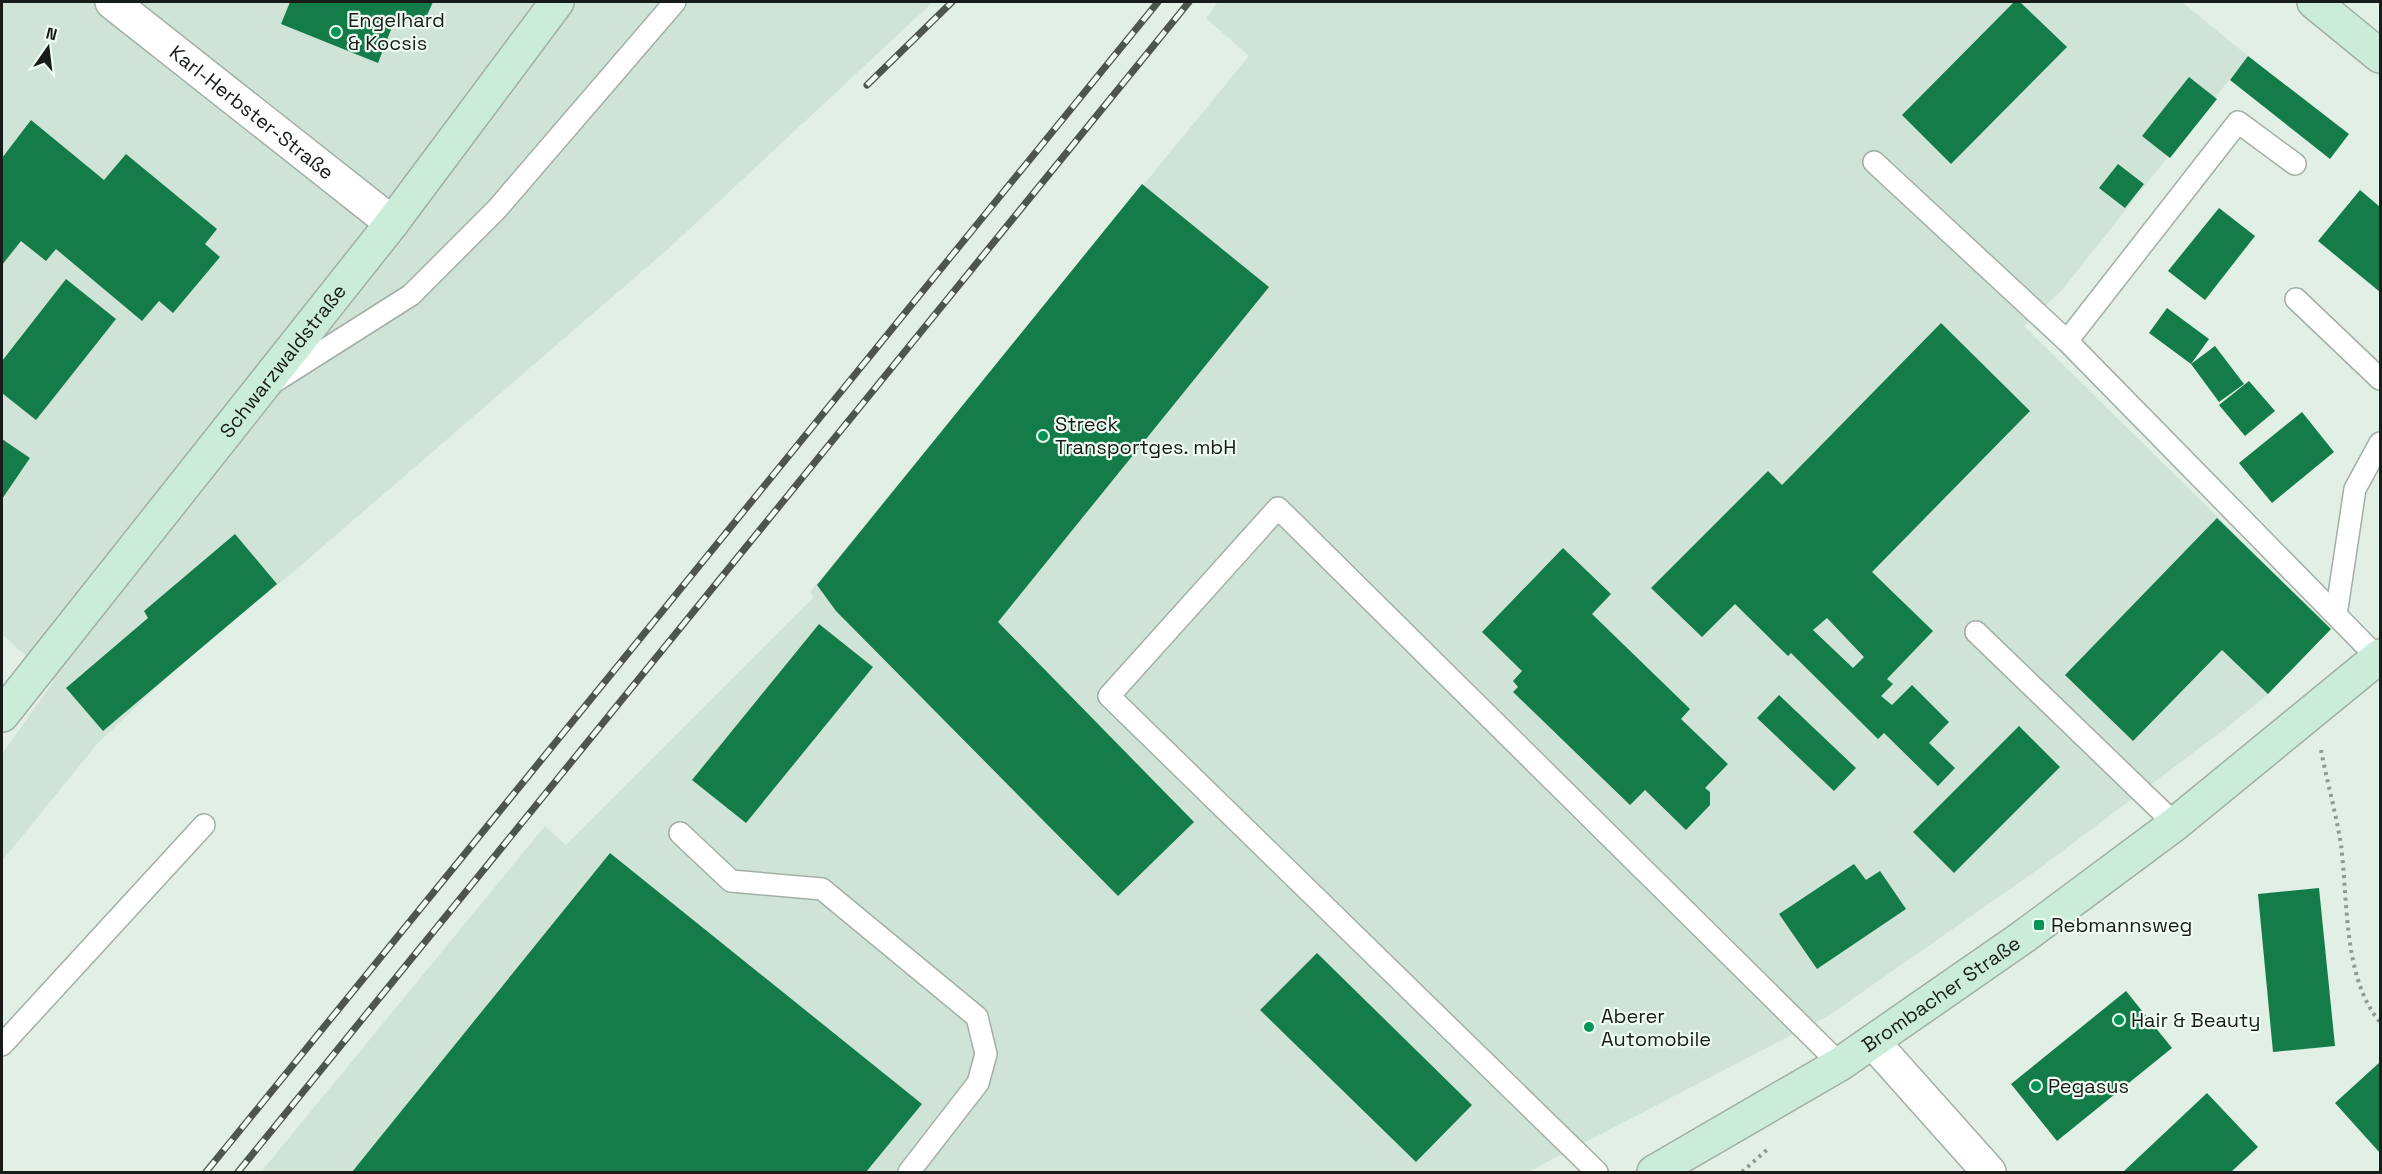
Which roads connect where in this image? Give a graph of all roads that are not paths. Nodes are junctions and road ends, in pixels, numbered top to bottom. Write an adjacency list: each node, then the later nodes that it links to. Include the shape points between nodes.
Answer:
1 (112, 2): 8 (street, Karl-Herbster-Straße)
2 (557, 2): 8 (main road, Schwarzwaldstraße)
3 (675, 2): 12 (lane, via 497,209 411,294)
4 (2314, 2): 5 (main road)
5 (2380, 56)
6 (1874, 162): 10 (lane)
7 (2295, 164): 10 (lane, via 2238,122)
8 (392, 223): 12 (main road, Schwarzwaldstraße)
9 (2296, 299): 11 (lane)
10 (2067, 341): 14 (lane)
11 (2380, 379)
12 (263, 388): 17 (main road, Schwarzwaldstraße)
13 (2380, 443): 14 (lane, via 2355,489)
14 (2336, 615): 16 (lane)
15 (1976, 632): 18 (lane)
16 (2379, 657): 18 (main road, Brombacher Straße)
17 (2, 715)
18 (2175, 824): 21 (main road, Brombacher Straße)
19 (204, 825): 22 (lane)
20 (680, 833): 24 (lane, via 731,880 822,889 977,1017 986,1054 978,1083)
21 (1873, 1042): 23 (main road, Brombacher Straße); 27 (street)
22 (2, 1045)
23 (1840, 1064): 25 (lane, via 1278,508 1108,696); 26 (main road, Brombacher Straße)
24 (909, 1173)
25 (1597, 1173)
26 (1654, 1173)
27 (1989, 1173)

